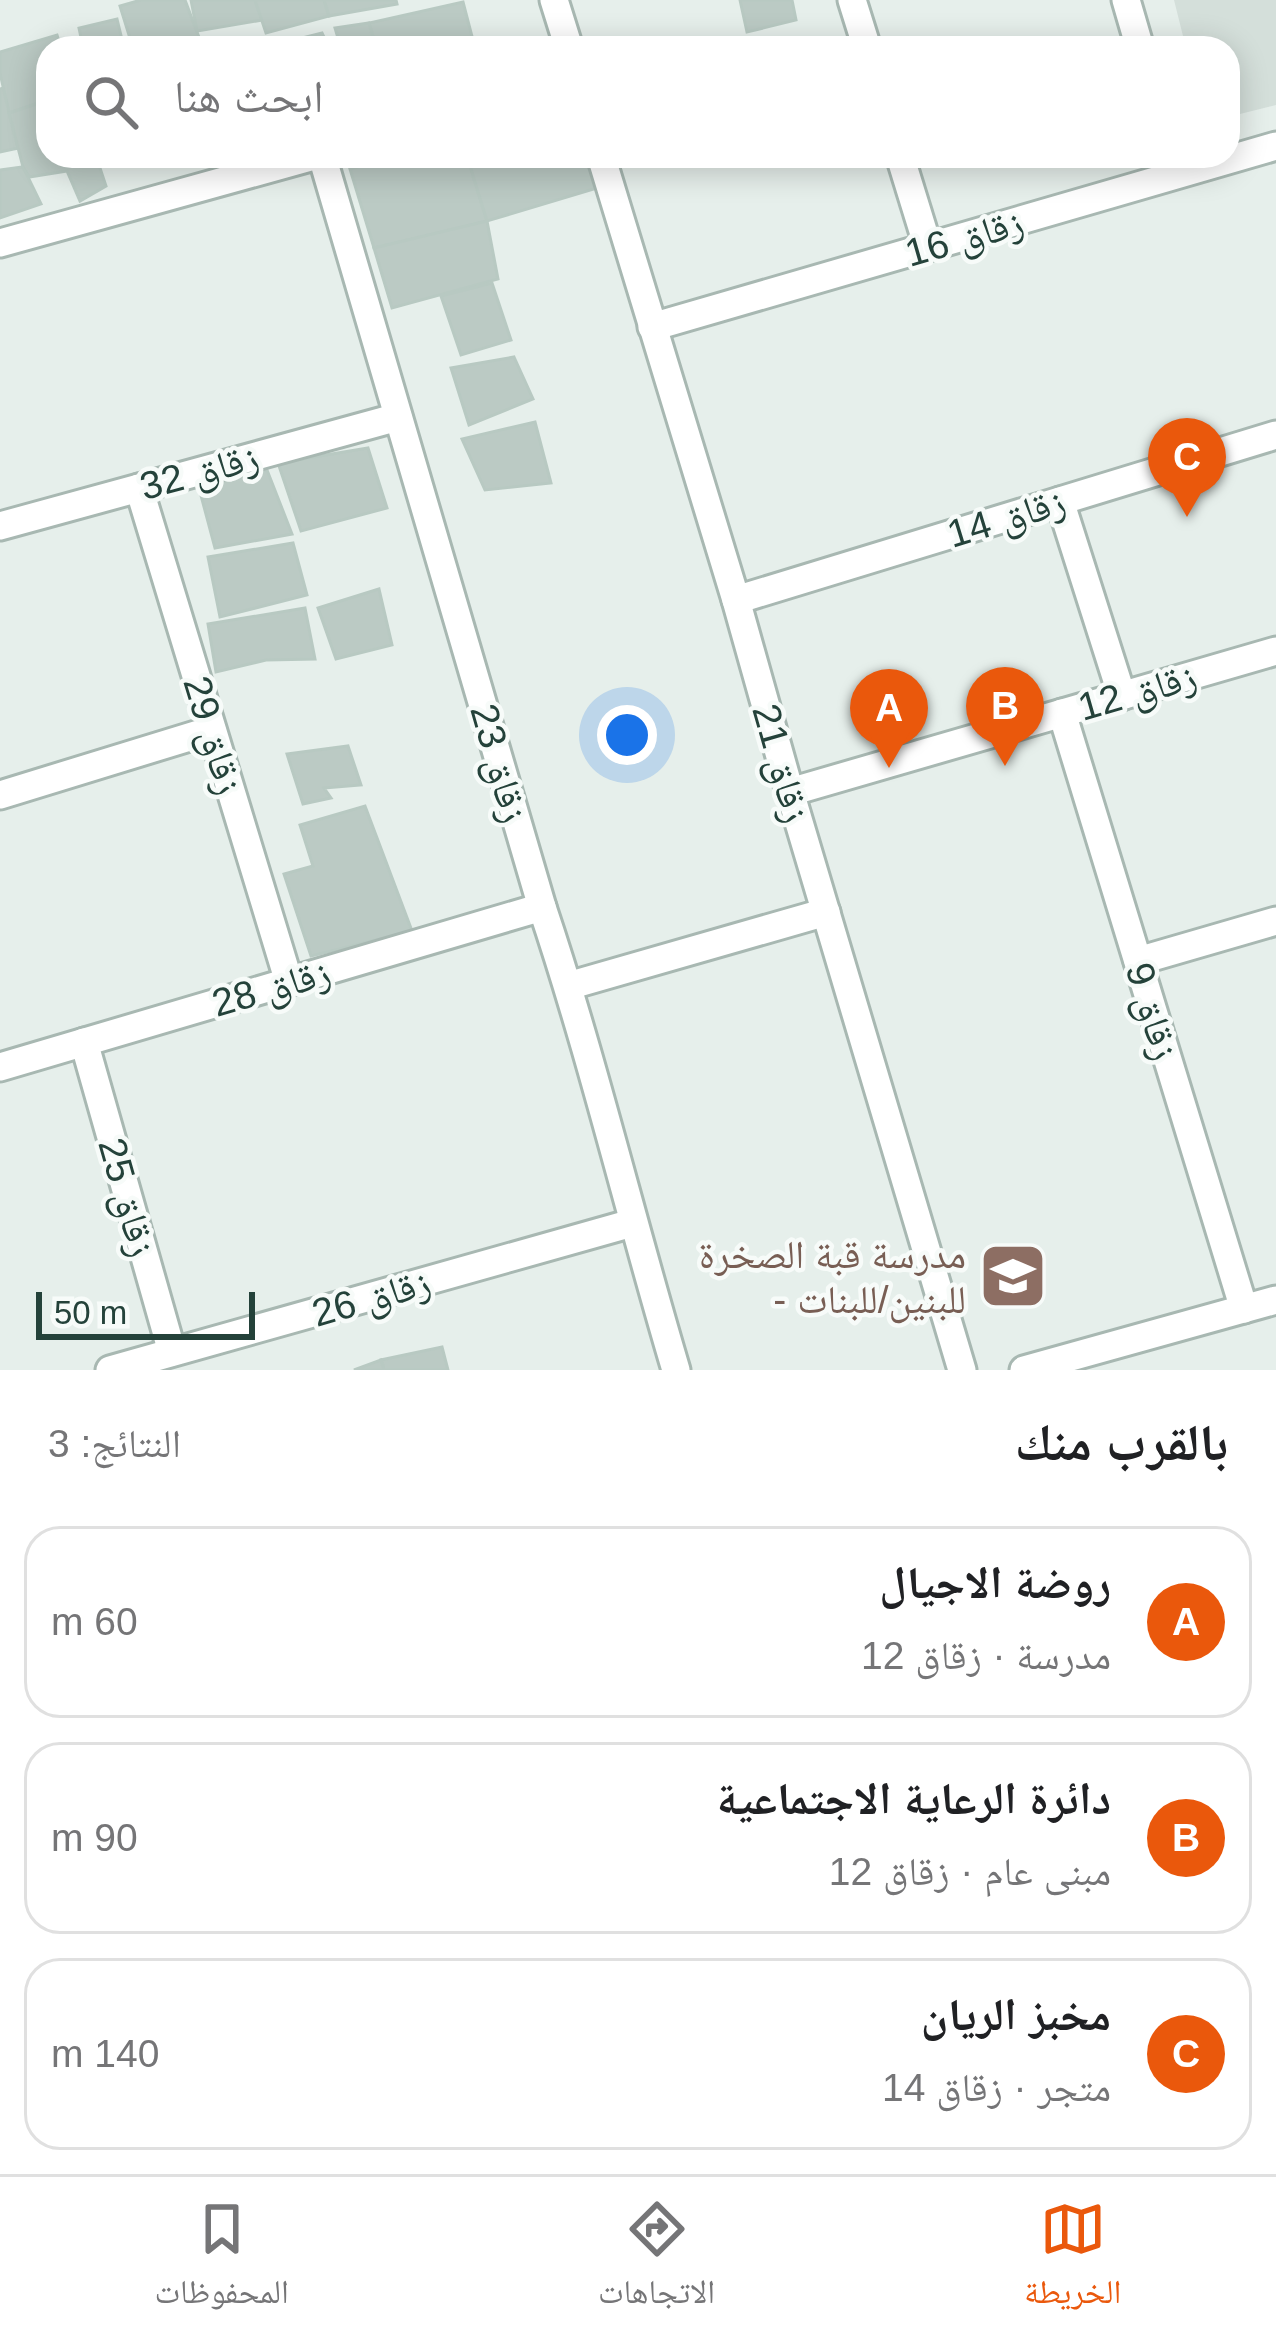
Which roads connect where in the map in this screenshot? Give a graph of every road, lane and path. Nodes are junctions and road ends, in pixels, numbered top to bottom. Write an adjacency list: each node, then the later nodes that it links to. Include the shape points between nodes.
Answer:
1 (554, 0): 4 (street)
2 (852, 0): 5 (street)
3 (1126, 0): 6 (street)
4 (564, 36)
5 (863, 36)
6 (1136, 36)
7 (1276, 146): 8 (street, زقاق 16)
8 (1240, 153)
9 (274, 168): 14 (street)
10 (322, 168): 17 (street, زقاق 23)
11 (605, 168): 16 (street, زقاق 21)
12 (904, 168): 15 (street)
13 (1168, 168): 15 (street, زقاق 16)
14 (0, 242)
15 (928, 247): 16 (street, زقاق 16)
16 (652, 327): 22 (street, زقاق 21)
17 (398, 417): 19 (street, زقاق 32); 29 (street, زقاق 23)
18 (1276, 435): 20 (street, زقاق 14)
19 (139, 488): 21 (street, زقاق 32); 26 (street, زقاق 29)
20 (1060, 500): 22 (street, زقاق 14); 24 (street)
21 (0, 526)
22 (736, 601): 27 (street, زقاق 21)
23 (1276, 651): 24 (street, زقاق 12)
24 (1122, 696): 25 (street, زقاق 12)
25 (1062, 713): 27 (street, زقاق 12); 32 (street, زقاق 9)
26 (212, 730): 28 (street); 33 (street, زقاق 29)
27 (790, 792): 30 (street, زقاق 21)
28 (0, 795)
29 (542, 907): 33 (street, زقاق 28); 34 (street, زقاق 23)
30 (826, 912): 34 (street); 43 (street, زقاق 21)
31 (1276, 921): 32 (street)
32 (1138, 961): 39 (street, زقاق 9)
33 (289, 982): 35 (street, زقاق 28)
34 (568, 986): 37 (street, زقاق 23)
35 (84, 1042): 36 (street, زقاق 28); 40 (street, زقاق 25)
36 (0, 1067)
37 (632, 1223): 40 (street, زقاق 26); 42 (street, زقاق 23)
38 (1276, 1300): 39 (street)
39 (1244, 1309): 44 (street)
40 (172, 1352): 41 (street, زقاق 26)
41 (110, 1370)
42 (676, 1370)
43 (962, 1370)
44 (1024, 1370)

